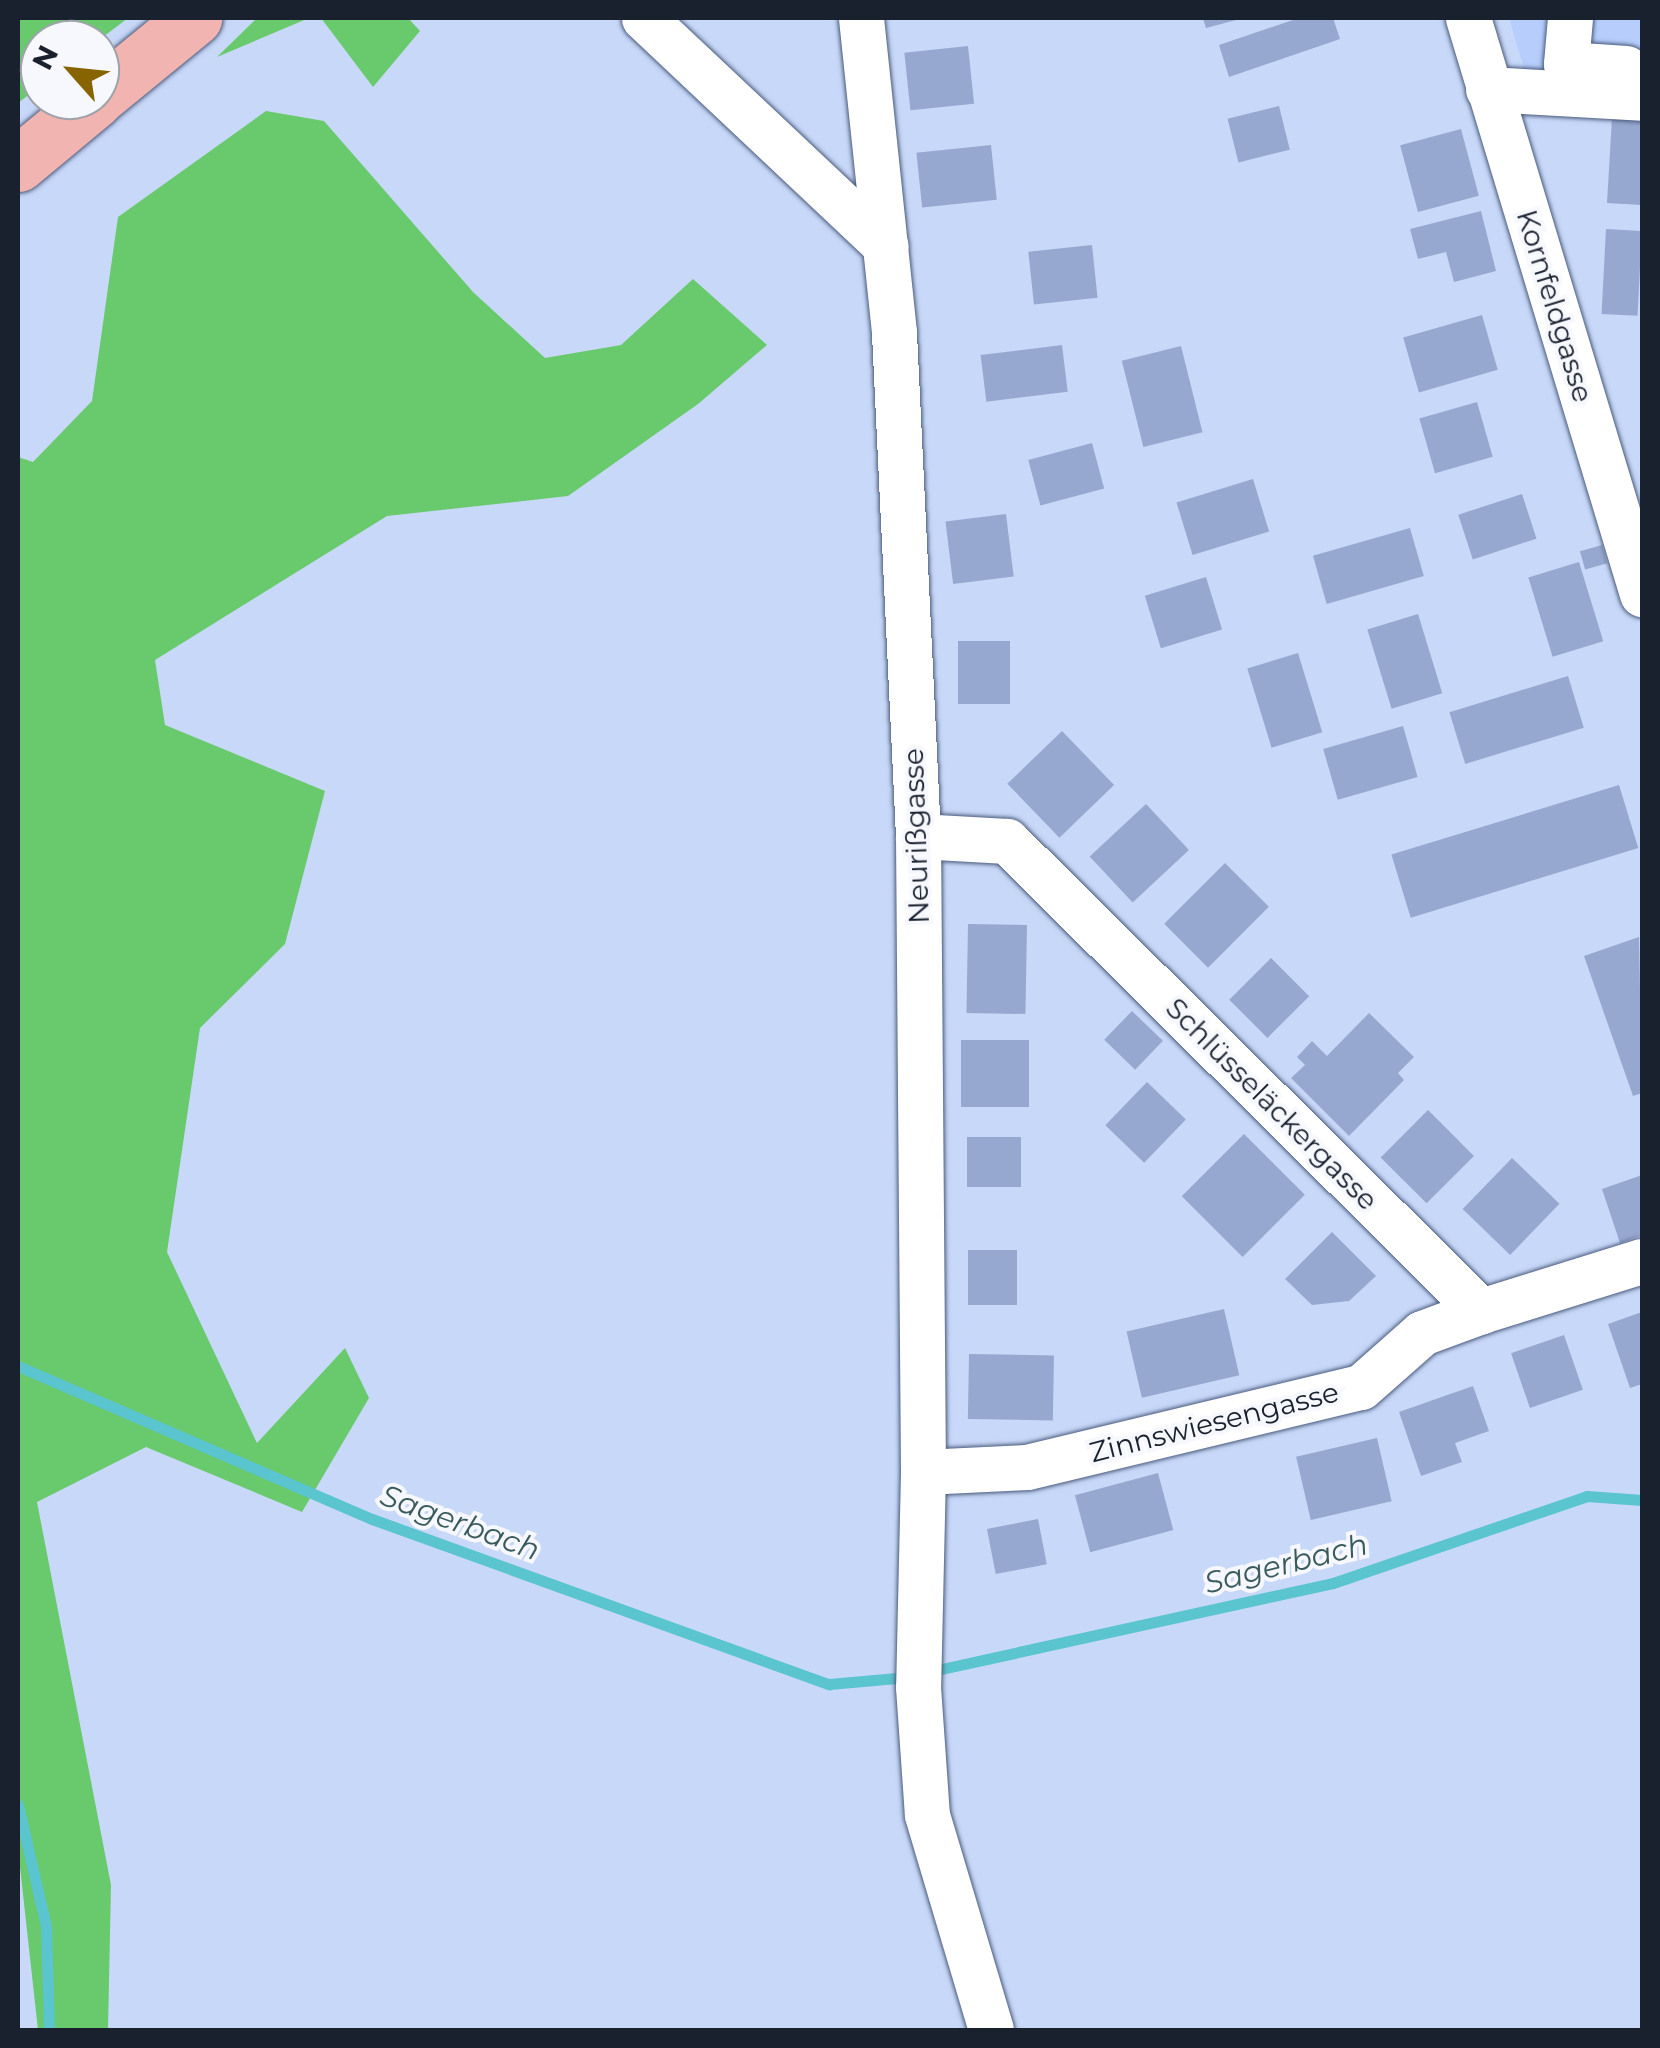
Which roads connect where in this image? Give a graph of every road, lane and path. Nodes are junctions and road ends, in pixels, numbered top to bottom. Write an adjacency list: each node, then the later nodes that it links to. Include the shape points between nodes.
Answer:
1 (194, 18): 7 (main road)
2 (644, 18): 12 (street)
3 (860, 18): 12 (street, Neurißgasse)
4 (1468, 18): 8 (street, Kornfeldgasse)
5 (1570, 18): 6 (street, via 1566,64)
6 (1642, 69)
7 (120, 79)
8 (1488, 89): 9 (street); 13 (street, Kornfeldgasse)
9 (1642, 98)
10 (71, 120): 11 (main road)
11 (18, 164)
12 (886, 246): 14 (street, Neurißgasse)
13 (1642, 594)
14 (918, 836): 16 (street, Schlüsseläckergasse, via 1006,840); 17 (street, Neurißgasse)
15 (1642, 1261): 16 (street)
16 (1482, 1310): 17 (street, Zinnswiesengasse, via 1422,1333 1361,1387 1027,1468)
17 (923, 1472): 18 (street, Neurißgasse, via 918,1656 927,1815)
18 (992, 2030)

